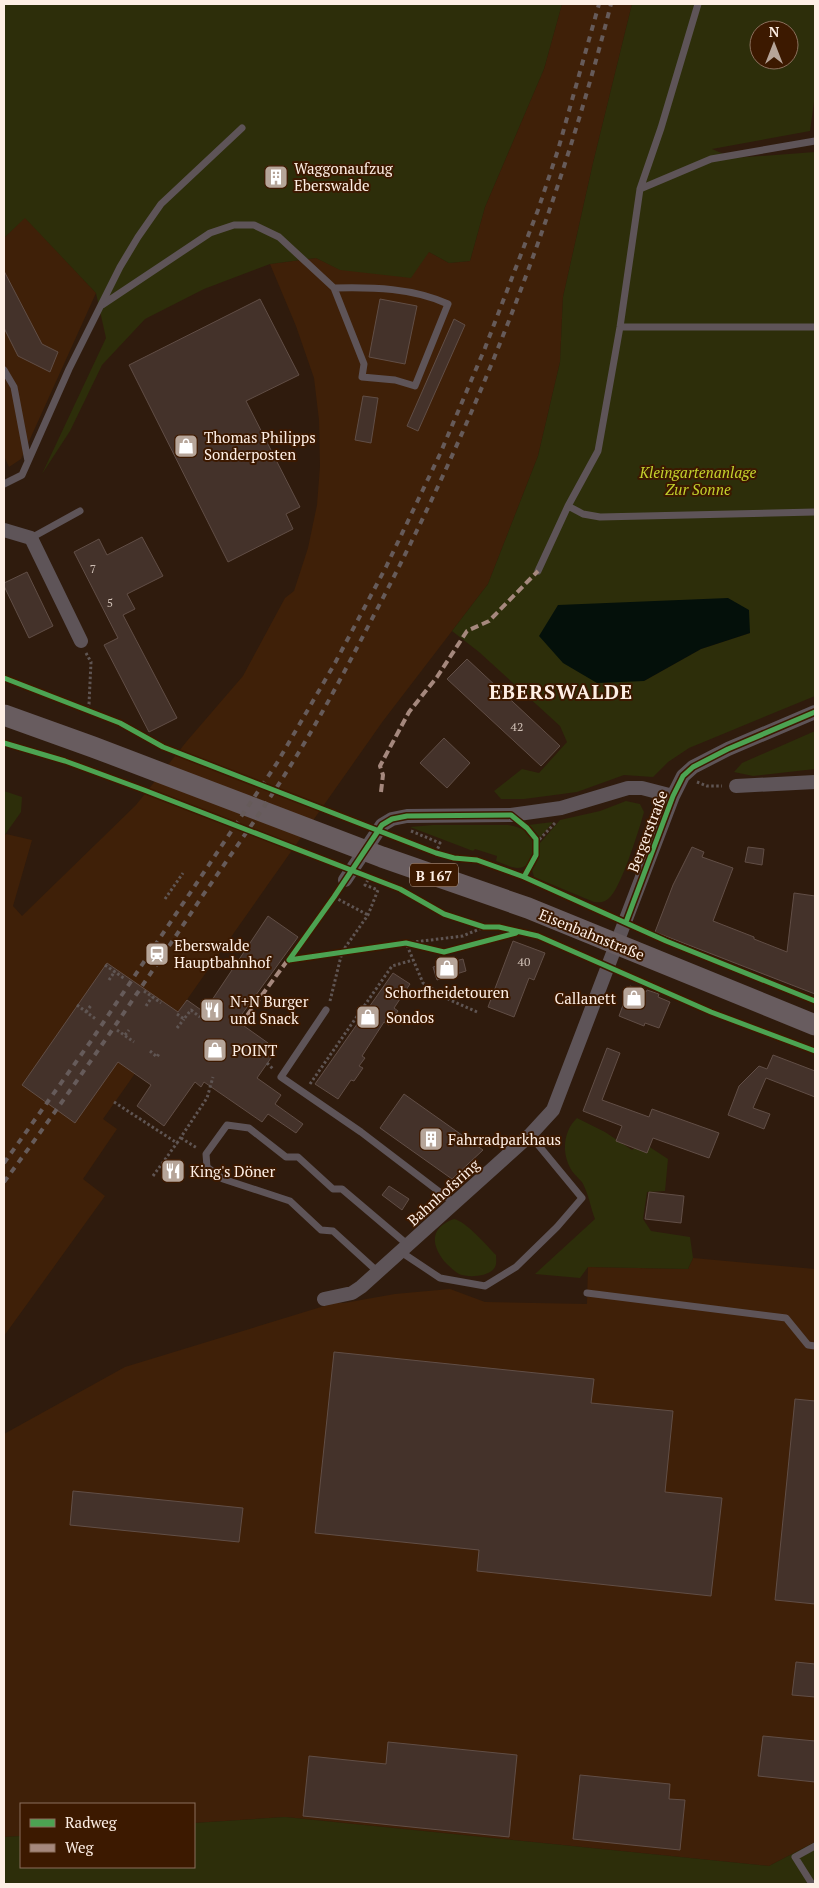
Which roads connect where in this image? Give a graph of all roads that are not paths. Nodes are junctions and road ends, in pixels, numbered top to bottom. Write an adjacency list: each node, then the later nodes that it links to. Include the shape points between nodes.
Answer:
1 (698, 4): 4 (lane)
2 (242, 128): 6 (lane, via 161,204 138,238)
3 (815, 141): 4 (lane, via 711,159)
4 (640, 189): 7 (lane)
5 (334, 288): 5 (lane, via 376,288 433,297 448,304 415,386 395,380 362,377 364,364); 6 (lane, via 278,237 254,225 234,225 210,233)
6 (102, 305): 10 (lane)
7 (620, 326): 8 (lane); 12 (lane, via 598,451)
8 (815, 327)
9 (4, 370): 10 (lane, via 14,387)
10 (28, 461): 11 (lane, via 22,475)
11 (4, 484)
12 (568, 506): 14 (lane, via 583,514 600,517); 17 (lane)
13 (80, 511): 16 (lane)
14 (815, 512)
15 (4, 530): 16 (street)
16 (31, 538): 18 (street)
17 (538, 571)
18 (80, 641)
19 (815, 712): 23 (street, Bergerstraße, via 693,767 683,776)
20 (4, 715): 25 (main road, Eisenbahnstraße / B 167, via 382,857 513,902)
21 (815, 782): 22 (street)
22 (736, 786)
23 (673, 796): 24 (street, via 628,788 562,808 511,815 392,819 382,825); 25 (street, Bergerstraße)
24 (345, 880)
25 (617, 944): 27 (main road, Eisenbahnstraße / B 167); 28 (street, Bahnhofsring, via 553,1110)
26 (326, 1010): 29 (lane, via 281,1077 361,1132)
27 (815, 1025)
28 (530, 1135): 29 (street, Bahnhofsring); 30 (lane, via 582,1198 516,1267 485,1286 440,1278)
29 (454, 1203): 30 (street, Bahnhofsring)
30 (405, 1249): 31 (street, Bahnhofsring); 31 (lane, via 342,1189 333,1189 298,1157 286,1157 249,1128 227,1125 206,1154 207,1167 223,1178 290,1201 321,1230 333,1231)
31 (378, 1272): 33 (street, Bahnhofsring, via 352,1293)
32 (587, 1293): 34 (lane, via 786,1318 808,1345)
33 (324, 1299)
34 (815, 1346)
35 (815, 1846): 36 (lane, via 795,1857)
36 (812, 1884)

